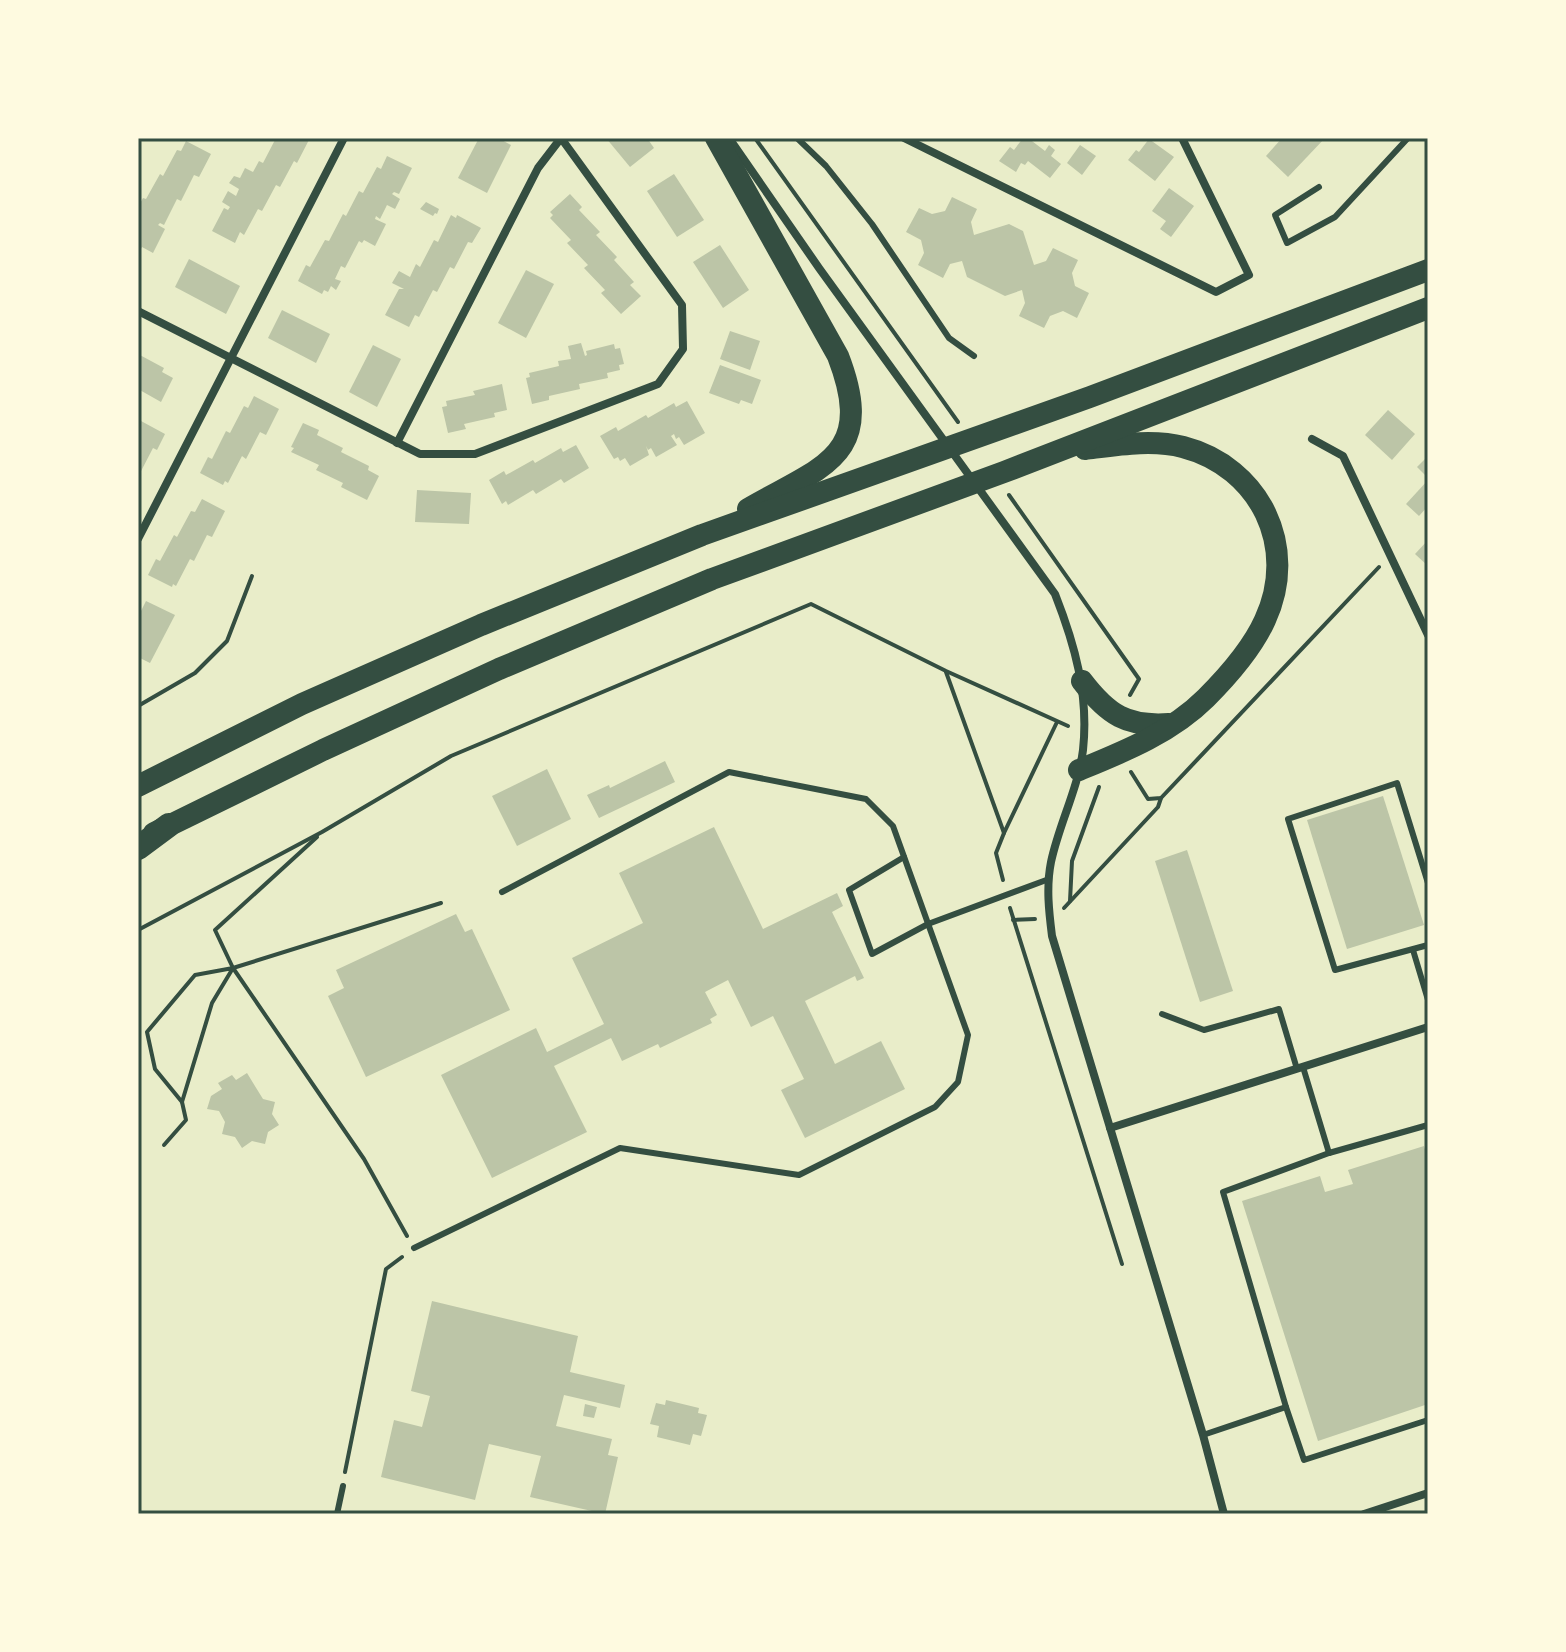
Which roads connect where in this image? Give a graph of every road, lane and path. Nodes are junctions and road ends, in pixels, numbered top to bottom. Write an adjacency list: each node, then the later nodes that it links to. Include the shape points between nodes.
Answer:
1 (344, 138): 15 (street)
2 (561, 138): 18 (street, via 538,168); 18 (street, via 682,305 683,349 658,384 475,454 420,454)
3 (716, 138): 21 (highway, via 838,356 852,406 844,444 830,461)
4 (727, 138): 27 (street, via 1055,594)
5 (755, 138): 16 (path)
6 (797, 138): 14 (lane, via 872,224 949,338)
7 (904, 138): 8 (street, via 1216,292 1249,275)
8 (1182, 138)
9 (1408, 138): 10 (lane, via 1335,217 1287,243 1275,215)
10 (1319, 187)
11 (1428, 270): 16 (highway)
12 (1428, 308): 19 (highway)
13 (138, 311): 15 (street)
14 (974, 356)
15 (231, 358): 18 (street); 22 (street)
16 (969, 433): 21 (highway, via 926,457)
17 (1312, 439): 23 (street, via 1343,456)
18 (397, 443)
19 (1052, 453): 20 (highway); 31 (highway, via 1154,443 1180,446 1224,463 1267,514 1277,565 1265,620 1232,669)
20 (1005, 481): 29 (path, via 1139,679); 38 (highway, via 941,494 712,579 499,669)
21 (702, 535): 36 (highway, via 302,704)
22 (138, 539)
23 (1389, 557): 25 (street); 37 (path)
24 (252, 576): 28 (path, via 227,641 195,673)
25 (1428, 635)
26 (946, 671): 30 (path); 39 (path, via 811,604 451,756); 40 (path)
27 (1082, 681): 29 (highway); 32 (street)
28 (138, 706)
29 (1119, 717): 31 (highway, via 1150,725)
30 (1057, 722): 32 (path); 40 (path)
31 (1175, 723): 33 (highway)
32 (1083, 732): 34 (street)
33 (1118, 752): 34 (highway); 37 (path, via 1148,799)
34 (1079, 770): 44 (street)
35 (1101, 780): 49 (path, via 1072,861)
36 (138, 786)
37 (1161, 798): 49 (path)
38 (169, 825): 41 (highway); 42 (highway)
39 (322, 832): 53 (path); 56 (path, via 215,930)
40 (1004, 833): 47 (path, via 996,853)
41 (138, 841)
42 (138, 848)
43 (904, 857): 46 (lane, via 893,826 866,799 729,772); 52 (lane); 52 (lane, via 849,890 872,954)
44 (1049, 879): 47 (lane); 50 (street)
45 (1428, 883): 55 (lane, via 1397,783 1288,819 1335,970)
46 (502, 892)
47 (1006, 894): 51 (path); 52 (lane)
48 (441, 903): 56 (path)
49 (1070, 904): 50 (path)
50 (1050, 918): 51 (path); 63 (street)
51 (1013, 920): 67 (path)
52 (928, 924): 66 (lane, via 968,1035 958,1082 935,1107 799,1175 620,1148)
53 (138, 930)
54 (1428, 945): 55 (lane)
55 (1413, 950): 57 (lane)
56 (233, 968): 61 (path, via 212,1003); 61 (path, via 195,975 147,1032 155,1069); 66 (path, via 364,1159)
57 (1428, 1000)
58 (1162, 1014): 60 (lane, via 1204,1030 1279,1009)
59 (1428, 1027): 60 (street)
60 (1300, 1068): 63 (street); 65 (lane)
61 (182, 1102): 64 (path, via 186,1120)
62 (1428, 1125): 65 (lane)
63 (1110, 1128): 70 (street)
64 (164, 1145)
65 (1329, 1153): 68 (lane, via 1223,1192)
66 (414, 1248): 71 (path, via 386,1269)
67 (1122, 1264)
68 (1286, 1407): 69 (lane, via 1304,1460); 70 (lane)
69 (1428, 1420)
70 (1203, 1435): 74 (street)
71 (343, 1486): 73 (lane)
72 (1428, 1493): 75 (street)
73 (337, 1514)
74 (1224, 1514)
75 (1364, 1514)

